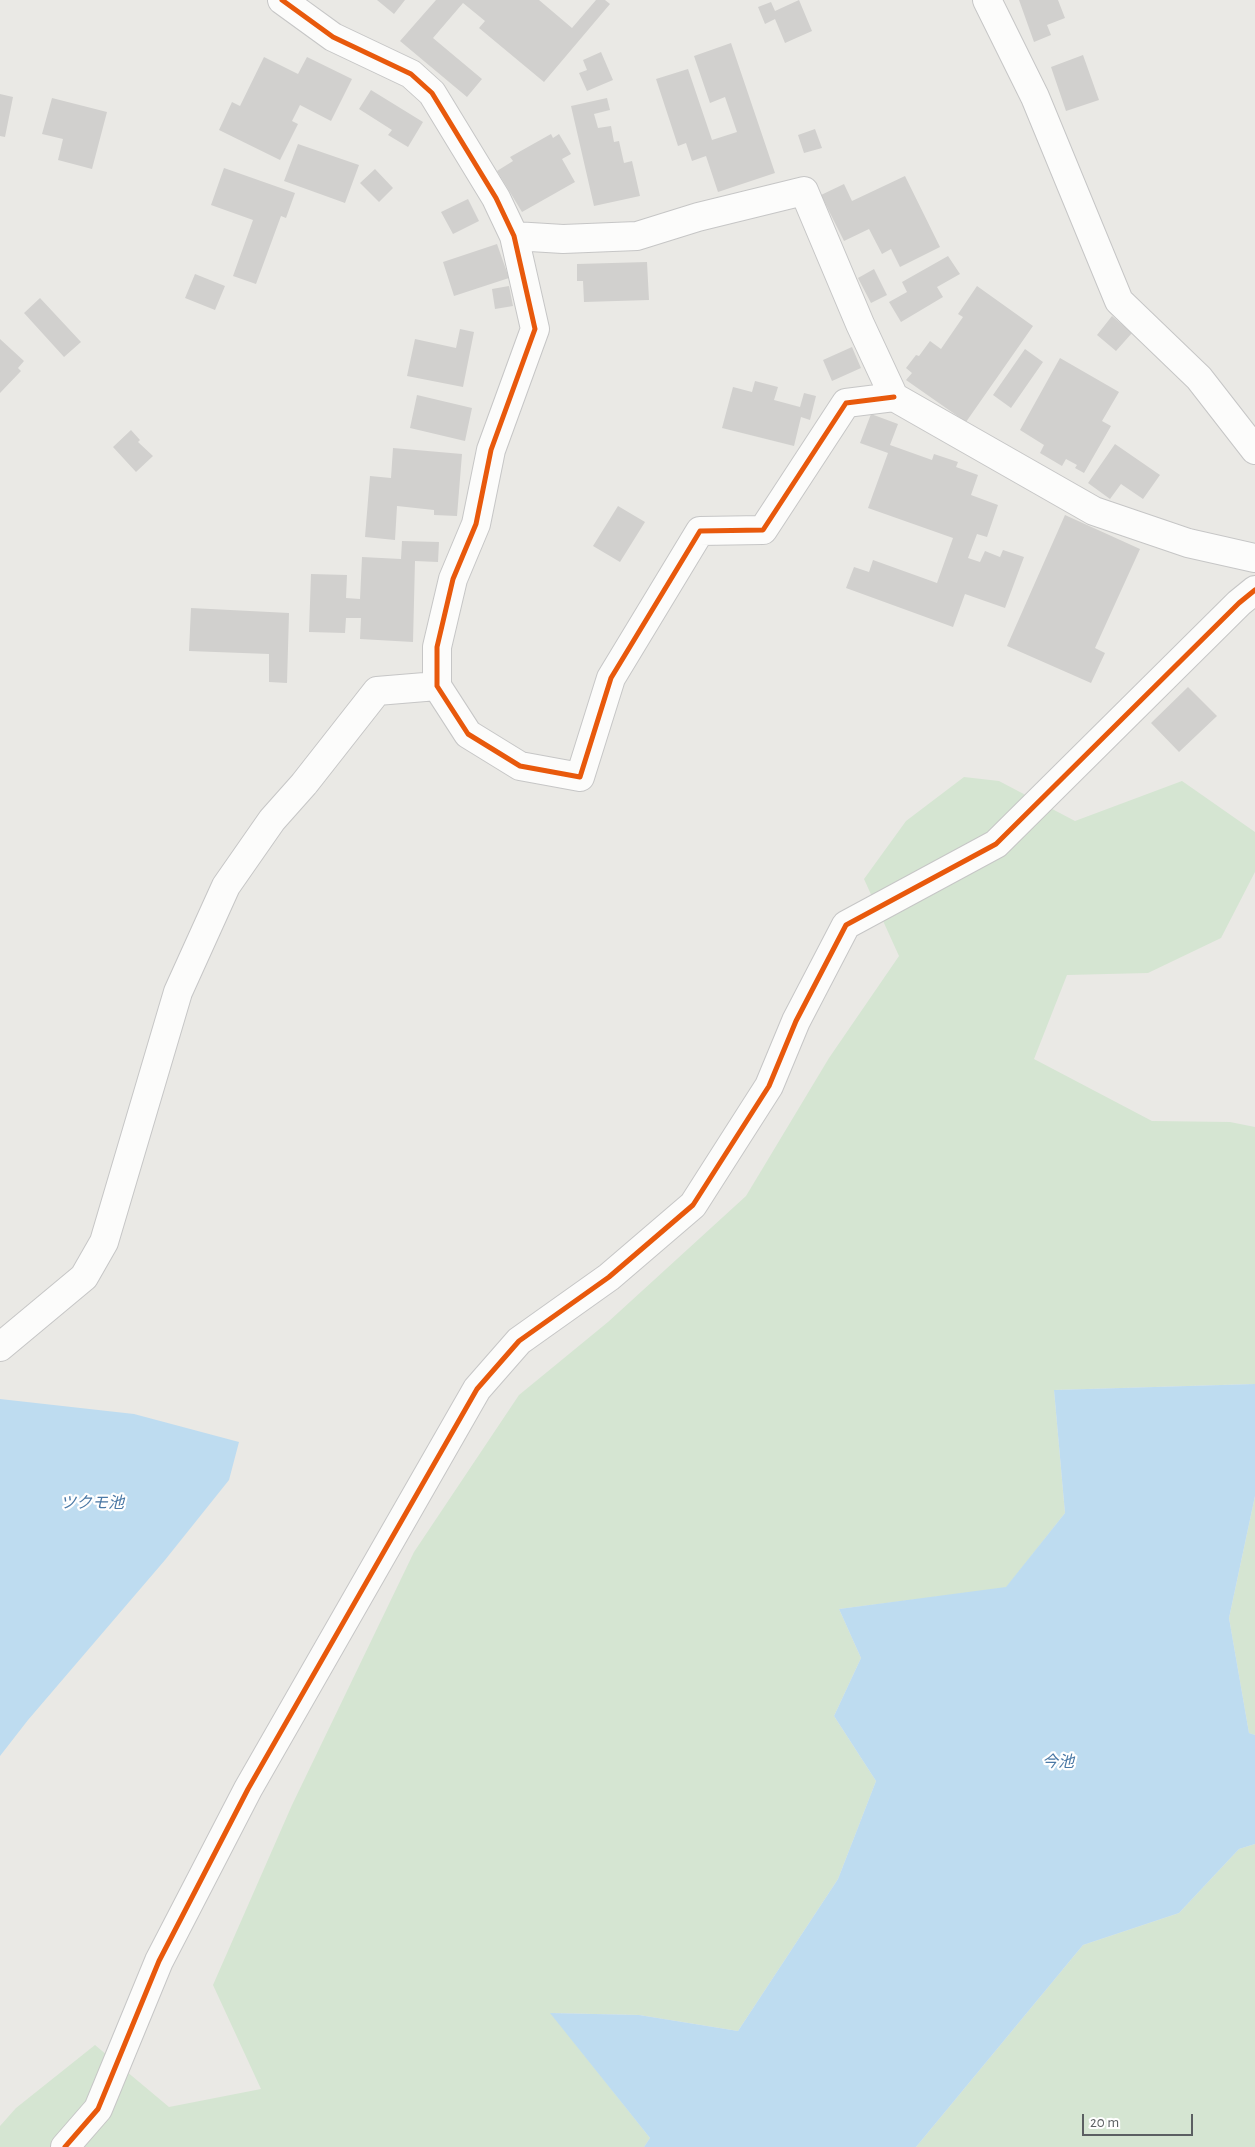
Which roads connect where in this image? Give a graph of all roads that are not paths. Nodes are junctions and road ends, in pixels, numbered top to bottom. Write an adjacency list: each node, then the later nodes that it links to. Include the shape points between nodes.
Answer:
1 (282, 0): 3 (street, via 333,37 411,74 432,93 496,198)
2 (987, 0): 5 (street, via 1035,98 1120,301 1199,378)
3 (514, 236): 4 (street, via 637,236 698,216 804,191); 8 (street, via 535,329 491,450 476,524 453,579 437,647)
4 (894, 397): 6 (street, via 1094,511 1188,543); 8 (street, via 846,403 763,530 700,531 612,678 580,777 520,766 468,734)
5 (1255, 450)
6 (1255, 558)
7 (1255, 590): 10 (street, via 996,844 846,925 796,1021 769,1086 693,1205 609,1277 519,1341 477,1389 248,1789 159,1962 98,2109)
8 (437, 686): 9 (street, via 377,691 272,820 226,886 178,992 104,1242 84,1277)
9 (0, 1347)
10 (65, 2147)

